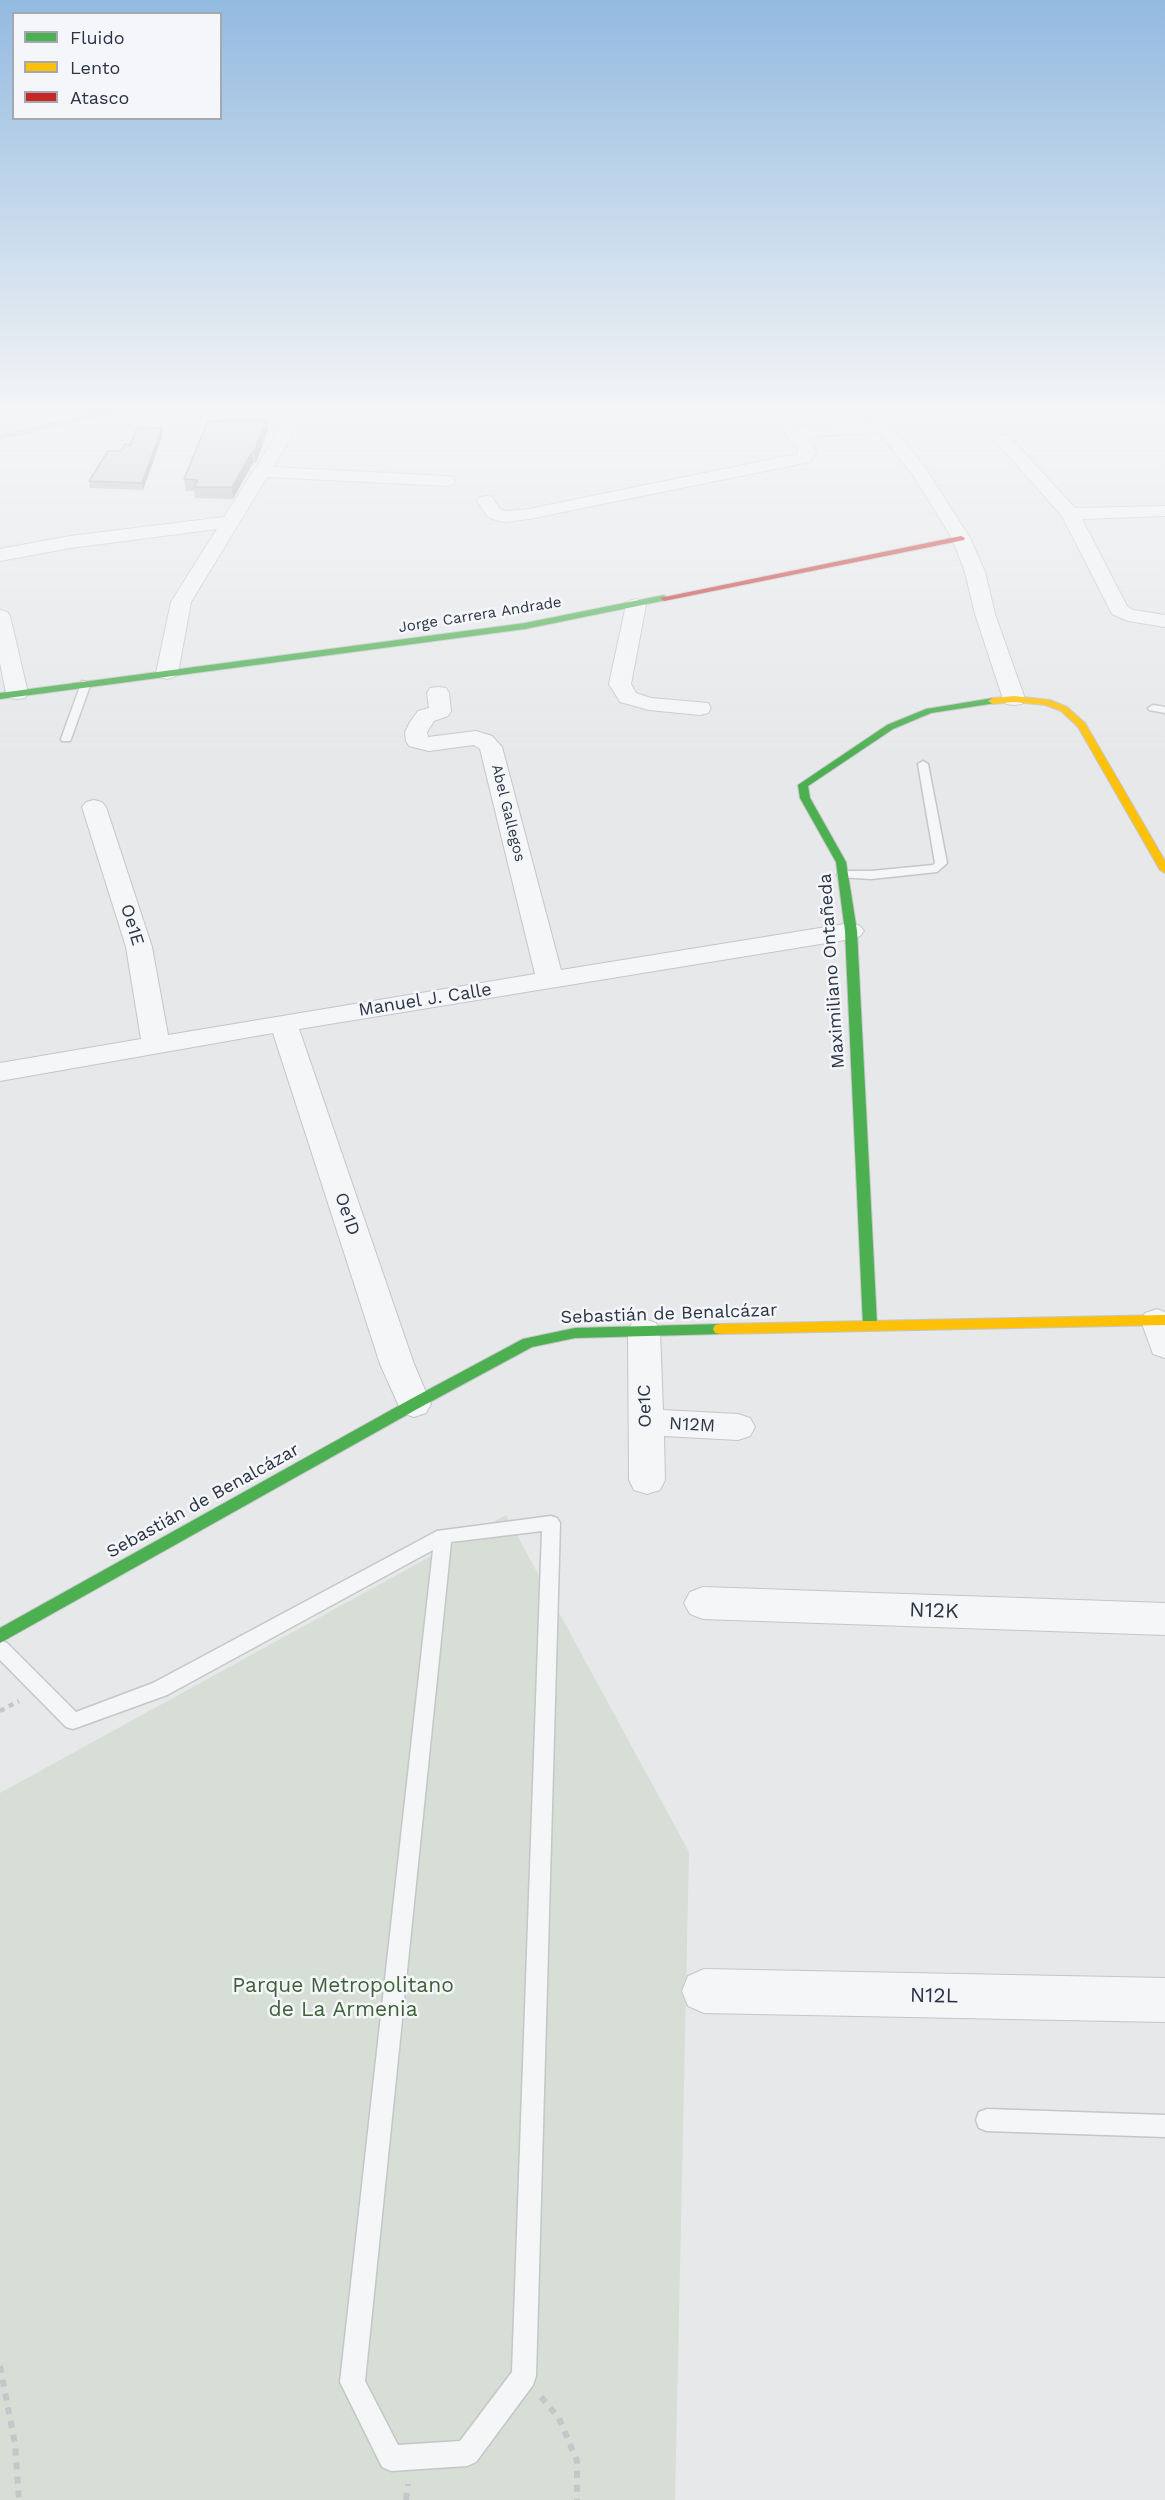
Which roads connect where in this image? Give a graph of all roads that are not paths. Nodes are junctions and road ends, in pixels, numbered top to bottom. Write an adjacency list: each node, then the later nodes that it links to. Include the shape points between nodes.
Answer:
1 (178, 529): 6 (street)
2 (228, 529): 10 (street, via 181,602)
3 (955, 529): 5 (street)
4 (1077, 529): 9 (street, via 1119,610 1128,615)
5 (961, 538): 7 (street, Jorge Carrera Andrade); 14 (street)
6 (0, 555)
7 (636, 605): 10 (street, Jorge Carrera Andrade, via 475,634); 15 (street, via 620,684 628,697 649,704)
8 (0, 616): 13 (street)
9 (1159, 618)
10 (167, 673): 11 (street, Jorge Carrera Andrade)
11 (86, 683): 13 (street, Jorge Carrera Andrade); 18 (lane)
12 (438, 693): 24 (street, Abel Gallegos, via 440,711 420,722 417,741 429,744 476,738 491,747)
13 (9, 694)
14 (1014, 699): 21 (street, via 1047,702 1064,709 1079,722); 22 (street, Maximiliano Ontañeda, via 958,704 916,715 857,747 805,782 805,798 841,862)
15 (700, 708)
16 (1153, 708): 17 (lane)
17 (1165, 711)
18 (66, 739)
19 (923, 764): 22 (lane, via 941,863 937,868)
20 (94, 807): 26 (street, Oe1E, via 139,947)
21 (1165, 870)
22 (843, 875): 23 (street, Maximiliano Ontañeda)
23 (851, 931): 24 (street, Manuel J. Calle); 28 (street, Maximiliano Ontañeda)
24 (550, 980): 25 (street, Manuel J. Calle)
25 (283, 1023): 26 (street, Manuel J. Calle); 31 (street, Oe1D, via 397,1364)
26 (156, 1045): 27 (street, Manuel J. Calle)
27 (0, 1072)
28 (870, 1325): 29 (street, Sebastián de Benalcázar); 30 (street, Sebastián de Benalcázar)
29 (1162, 1329)
30 (644, 1331): 31 (street, Sebastián de Benalcázar, via 575,1333 528,1343); 32 (street, Oe1C)
31 (414, 1404): 38 (street, Sebastián de Benalcázar)
32 (646, 1422): 33 (street, N12M); 34 (street, Oe1C)
33 (738, 1427)
34 (647, 1480)
35 (443, 1536): 35 (lane, via 352,2382 390,2458 467,2453 524,2376 551,1523); 39 (lane, via 160,1689 73,1721)
36 (703, 1604): 37 (street, N12K)
37 (1165, 1619)
38 (0, 1636)
39 (0, 1648)
40 (704, 1991): 41 (street, N12L)
41 (1165, 2000)
42 (987, 2120): 43 (lane)
43 (1165, 2126)

